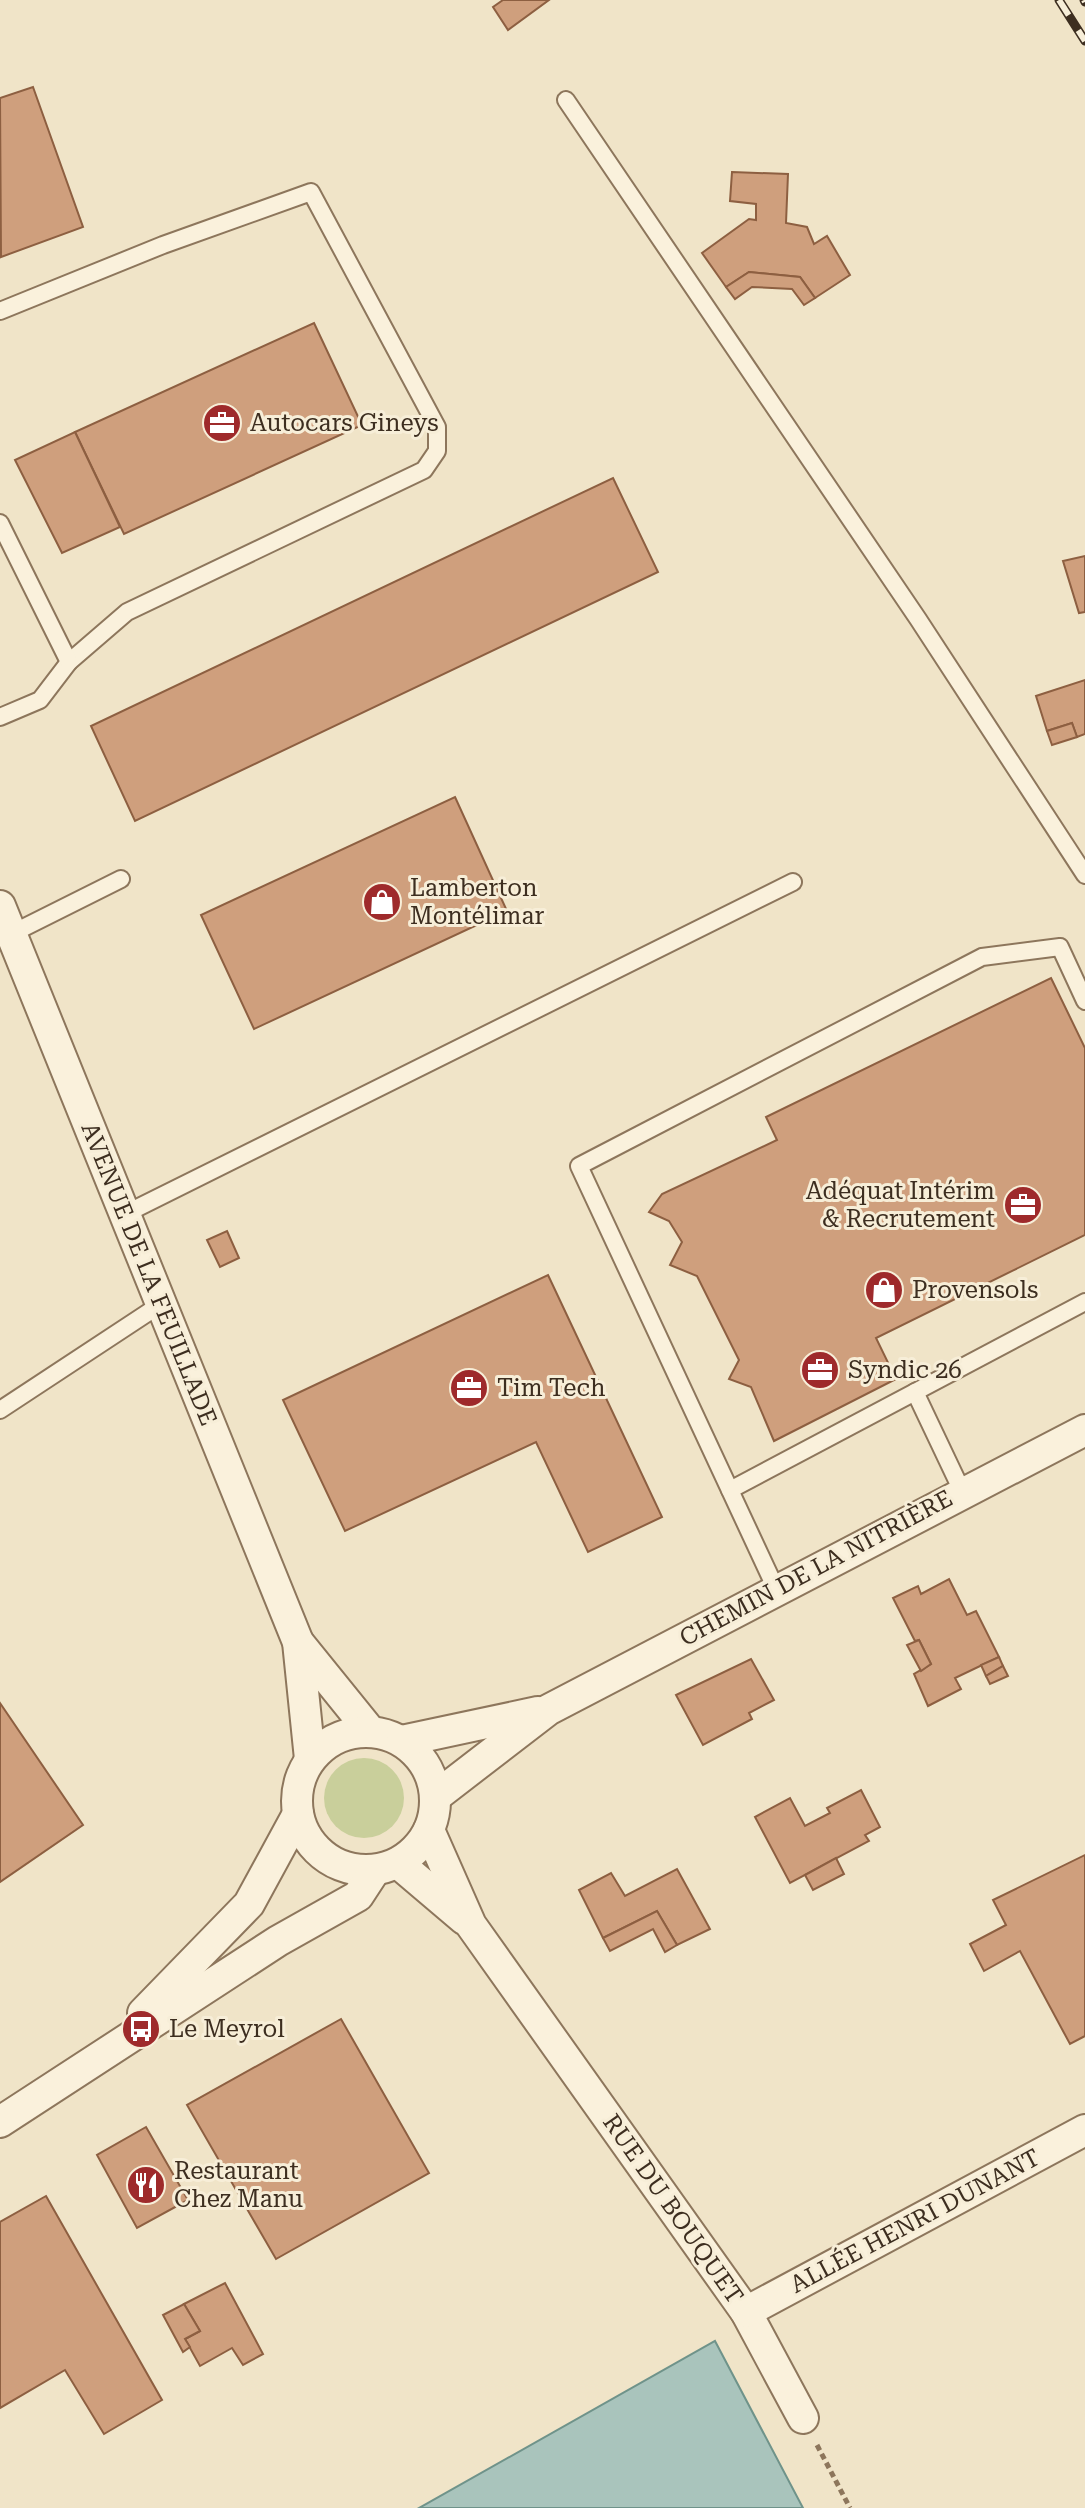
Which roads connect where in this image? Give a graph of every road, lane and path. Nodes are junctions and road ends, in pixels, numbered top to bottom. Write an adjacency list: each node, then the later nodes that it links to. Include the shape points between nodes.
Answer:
1 (566, 100): 6 (lane)
2 (0, 311): 4 (lane, via 311,192 437,427 437,451 424,470 127,612)
3 (0, 523): 4 (lane)
4 (69, 662): 5 (lane, via 40,700)
5 (0, 717)
6 (1085, 875)
7 (121, 879): 9 (lane)
8 (793, 882): 11 (lane)
9 (4, 926): 11 (street, AVENUE DE LA FEUILLADE)
10 (1085, 1001): 17 (lane, via 1060,947 982,957 579,1166)
11 (125, 1214): 13 (street, AVENUE DE LA FEUILLADE)
12 (1085, 1302): 14 (lane)
13 (161, 1304): 15 (lane); 20 (street, AVENUE DE LA FEUILLADE)
14 (915, 1392): 17 (lane); 18 (lane)
15 (0, 1410)
16 (1085, 1430): 18 (street, CHEMIN DE LA NITRIÈRE)
17 (730, 1490): 19 (lane)
18 (962, 1491): 19 (street, CHEMIN DE LA NITRIÈRE)
19 (776, 1589): 21 (street, CHEMIN DE LA NITRIÈRE)
20 (298, 1642): 22 (street, AVENUE DE LA FEUILLADE); 24 (street, AVENUE DE LA FEUILLADE)
21 (548, 1710): 23 (street, CHEMIN DE LA NITRIÈRE); 25 (street, CHEMIN DE LA NITRIÈRE)
22 (370, 1731): 23 (street); 24 (street, via 327,1743)
23 (402, 1741): 25 (street, via 426,1765)
24 (310, 1759): 26 (street, via 301,1776)
25 (435, 1797): 27 (street)
26 (298, 1814): 28 (street, via 305,1834 334,1863 355,1869); 30 (street, via 249,1904)
27 (429, 1830): 28 (street, via 416,1849); 29 (street, RUE DU BOUQUET)
28 (386, 1866): 29 (street, RUE DU BOUQUET); 30 (street, via 358,1896 278,1941)
29 (471, 1925): 33 (street, RUE DU BOUQUET)
30 (96, 2059): 31 (street)
31 (0, 2122)
32 (1080, 2135): 33 (street, ALLÉE HENRI DUNANT)
33 (746, 2312): 34 (street, RUE DU BOUQUET)
34 (803, 2418): 35 (path)
35 (850, 2508)

